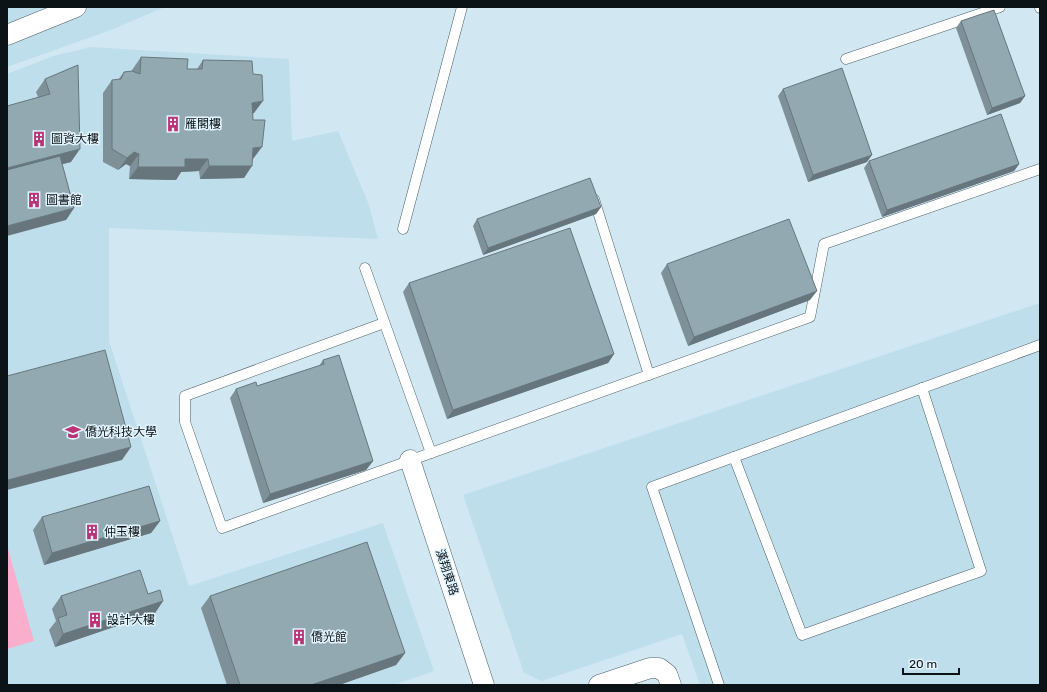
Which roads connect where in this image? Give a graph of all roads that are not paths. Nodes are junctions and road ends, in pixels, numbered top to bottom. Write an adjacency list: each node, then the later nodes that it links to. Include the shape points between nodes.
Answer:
1 (76, 7): 5 (street)
2 (462, 7): 9 (lane)
3 (1000, 7): 4 (lane)
4 (983, 10): 6 (lane)
5 (7, 35)
6 (846, 59)
7 (1040, 169): 13 (lane, via 824,244 810,317)
8 (590, 188): 13 (lane)
9 (403, 228)
10 (365, 268): 11 (lane)
11 (384, 323): 15 (lane); 17 (lane, via 185,396 185,422 222,528)
12 (1040, 345): 14 (lane)
13 (649, 375): 15 (lane)
14 (922, 388): 16 (lane); 16 (lane, via 981,571 802,635)
15 (430, 453): 17 (lane)
16 (734, 457): 21 (lane, via 652,487)
17 (410, 460): 18 (street, 漢翔東路)
18 (484, 685)
19 (599, 685): 20 (street, via 650,668 659,668 667,674)
20 (671, 685)
21 (719, 685)

